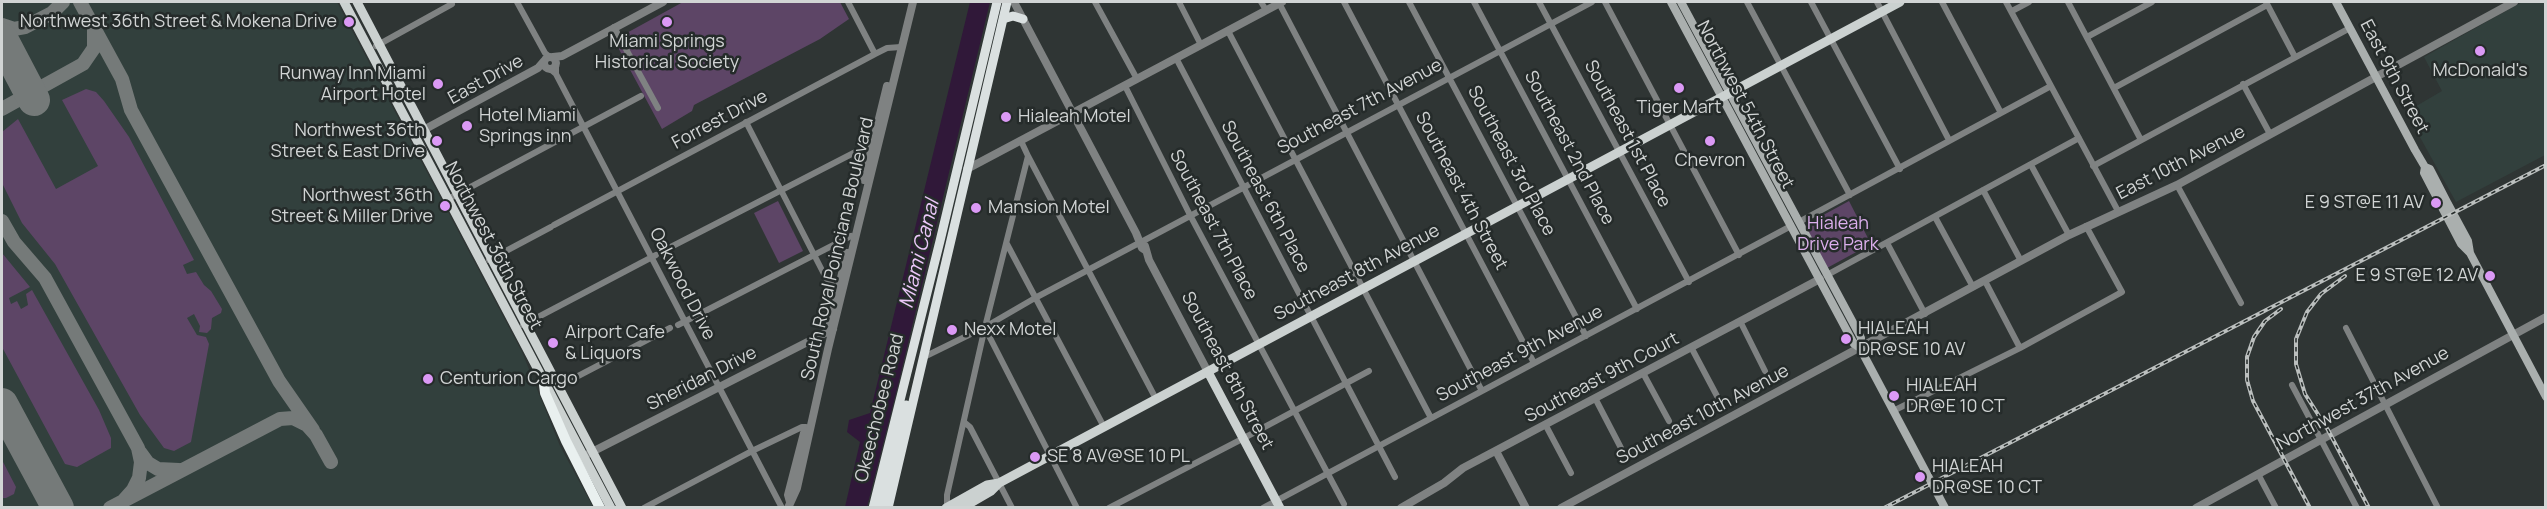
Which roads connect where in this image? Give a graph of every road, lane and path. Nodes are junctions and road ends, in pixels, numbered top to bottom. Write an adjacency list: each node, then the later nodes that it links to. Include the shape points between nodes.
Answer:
1 (344, 2): 50 (main road, Northwest 36th Street)
2 (357, 2): 47 (main road, Northwest 36th Street)
3 (517, 2): 55 (street, Oakwood Drive)
4 (663, 2): 42 (street, East Drive)
5 (848, 2): 52 (street)
6 (908, 2): 49 (street, South Royal Poinciana Boulevard)
7 (913, 2): 49 (street, South Royal Poinciana Boulevard)
8 (997, 2): 190 (highway, Okeechobee Road)
9 (1008, 2): 39 (highway, Okeechobee Road)
10 (1014, 2): 40 (street, Southeast 8th Street)
11 (1095, 2): 59 (street)
12 (1179, 2): 48 (street)
13 (1261, 2): 36 (street)
14 (1281, 2): 36 (street); 74 (street)
15 (1344, 2): 66 (street, Southeast 4th Street)
16 (1409, 2): 57 (street, Southeast 3rd Place)
17 (1474, 2): 51 (street, Southeast 2nd Place)
18 (1539, 2): 41 (street, Southeast 1st Place)
19 (1592, 2): 41 (street, Southeast 7th Avenue)
20 (1605, 2): 71 (street)
21 (1671, 2): 64 (main road, Northwest 54th Street)
22 (1681, 2): 64 (main road, Northwest 54th Street)
23 (1747, 2): 56 (street)
24 (1811, 2): 46 (street)
25 (1877, 2): 37 (street)
26 (1900, 2): 37 (main road, Southeast 8th Avenue)
27 (1942, 2): 69 (street)
28 (2006, 2): 38 (street)
29 (2029, 2): 38 (street)
30 (2068, 2): 45 (street)
31 (2152, 2): 45 (street)
32 (2336, 2): 43 (main road, East 9th Street)
33 (2514, 2): 58 (street, East 10th Avenue)
34 (2266, 3): 53 (street); 63 (street)
35 (452, 4): 47 (street)
36 (1266, 10): 44 (street)
37 (1882, 11): 46 (main road, Southeast 8th Avenue); 78 (street)
38 (2012, 11): 62 (street)
39 (1003, 19): 40 (highway); 87 (highway, Okeechobee Road)
40 (1023, 19): 68 (street, Southeast 8th Street)
41 (1551, 23): 51 (street, Southeast 7th Avenue); 82 (street, Southeast 1st Place)
42 (614, 27): 55 (street, East Drive); 67 (street)
43 (2349, 28): 53 (street); 58 (main road, East 9th Street)
44 (1228, 31): 48 (street); 84 (street)
45 (2087, 37): 63 (street)
46 (1831, 39): 56 (main road, Southeast 8th Avenue); 88 (street)
47 (379, 44): 50 (street); 73 (main road, Northwest 36th Street)
48 (1201, 45): 54 (street)
49 (899, 47): 52 (street, Forrest Drive); 81 (street, South Royal Poinciana Boulevard); 137 (street, South Royal Poinciana Boulevard)
50 (370, 49): 75 (main road, Northwest 36th Street)
51 (1500, 51): 57 (street, Southeast 7th Avenue); 89 (street, Southeast 2nd Place)
52 (876, 54): 70 (street, Forrest Drive)
53 (2295, 57): 60 (street)
54 (1176, 58): 59 (street); 91 (street, Southeast 6th Place)
55 (551, 62): 72 (street, Oakwood Drive); 73 (street, East Drive)
56 (1781, 66): 64 (main road, Southeast 8th Avenue); 96 (street)
57 (1449, 77): 66 (street, Southeast 7th Avenue); 98 (street, Southeast 3rd Place)
58 (2377, 77): 76 (street, East 10th Avenue); 138 (main road, East 9th Street, via 2425,167 2424,173 2453,220 2461,244)
59 (1137, 79): 61 (street)
60 (2243, 84): 76 (street); 79 (street)
61 (1125, 86): 68 (street); 100 (street, Southeast 7th Place)
62 (2051, 86): 69 (street, Southeast 9th Avenue); 77 (street)
63 (2114, 88): 79 (street)
64 (1726, 94): 71 (main road, Southeast 8th Avenue); 102 (main road, Northwest 54th Street); 102 (main road, Northwest 54th Street, via 1772,190)
65 (641, 96): 72 (street)
66 (1398, 104): 74 (street, Southeast 7th Avenue); 104 (street, Southeast 4th Street)
67 (657, 108)
68 (1072, 113): 80 (street); 107 (street, Southeast 8th Street)
69 (2001, 113): 78 (street, Southeast 9th Avenue)
70 (746, 123): 92 (street); 94 (street, Forrest Drive)
71 (1670, 125): 82 (main road, Southeast 8th Avenue); 112 (street)
72 (583, 126): 94 (street, Oakwood Drive); 95 (street)
73 (425, 129): 75 (street, East Drive); 95 (main road, Northwest 36th Street)
74 (1346, 132): 84 (street, Southeast 7th Avenue); 115 (street)
75 (416, 134): 97 (main road, Northwest 36th Street)
76 (2270, 134): 90 (street, East 10th Avenue)
77 (2079, 138): 85 (street); 86 (street)
78 (1949, 140): 88 (street, Southeast 9th Avenue)
79 (2141, 140): 86 (street)
80 (1021, 141): 83 (street); 87 (street)
81 (873, 143): 92 (street); 106 (street, South Royal Poinciana Boulevard)
82 (1620, 152): 89 (main road, Southeast 8th Avenue); 121 (street, Southeast 1st Place)
83 (1028, 156): 109 (street); 118 (street)
84 (1294, 159): 91 (street, Southeast 7th Avenue); 123 (street)
85 (2031, 165): 93 (street); 105 (street)
86 (2093, 166): 99 (street)
87 (968, 169): 114 (highway, Okeechobee Road)
88 (1900, 169): 96 (street, Southeast 9th Avenue)
89 (1569, 179): 98 (main road, Southeast 8th Avenue); 127 (street, Southeast 2nd Place)
90 (2177, 184): 99 (street, East 10th Avenue); 126 (street)
91 (1243, 186): 100 (street, Southeast 7th Avenue); 129 (street, Southeast 6th Place)
92 (780, 190): 110 (street); 111 (street)
93 (1983, 190): 101 (street); 116 (street)
94 (617, 191): 110 (street, Oakwood Drive); 113 (street, Forrest Drive)
95 (459, 193): 97 (street); 113 (main road, Northwest 36th Street)
96 (1850, 195): 102 (street, Southeast 9th Avenue)
97 (450, 198): 117 (main road, Northwest 36th Street)
98 (1518, 206): 104 (main road, Southeast 8th Avenue); 139 (street, Southeast 3rd Place)
99 (2118, 212): 103 (street, East 10th Avenue)
100 (1190, 215): 107 (street, Southeast 7th Avenue); 140 (street, Southeast 7th Place)
101 (1935, 217): 108 (street); 122 (street)
102 (1795, 224): 112 (street, Southeast 9th Avenue); 119 (main road)
103 (2086, 226): 105 (street, East 10th Avenue); 143 (street, via 2122,292)
104 (1467, 233): 115 (main road, Southeast 8th Avenue); 145 (street, Southeast 4th Street)
105 (2069, 235): 116 (street, East 10th Avenue)
106 (851, 236): 111 (street); 124 (street, South Royal Poinciana Boulevard)
107 (1141, 242): 118 (street, Southeast 7th Avenue); 148 (street, Southeast 8th Street)
108 (1887, 243): 119 (street); 128 (street)
109 (1007, 244): 125 (street); 134 (street)
110 (656, 255): 132 (street, Oakwood Drive); 133 (street)
111 (814, 255): 124 (street); 132 (street)
112 (1739, 255): 121 (street, Southeast 9th Avenue)
113 (493, 258): 117 (street, Forrest Drive); 133 (main road, Northwest 36th Street)
114 (946, 261): 144 (highway, Okeechobee Road); 191 (highway, via 917,360)
115 (1414, 261): 123 (main road, Southeast 8th Avenue); 155 (street)
116 (2021, 261): 120 (street, East 10th Avenue)
117 (483, 263): 133 (main road, Northwest 36th Street)
118 (1088, 269): 125 (street, Southeast 7th Avenue); 159 (street)
119 (1824, 274): 131 (street, Southeast 9th Court); 142 (main road, via 1861,338)
120 (1985, 280): 122 (street, East 10th Avenue); 143 (street)
121 (1689, 282): 127 (street, Southeast 9th Avenue)
122 (1973, 287): 128 (street, East 10th Avenue)
123 (1362, 290): 129 (main road, Southeast 8th Avenue); 163 (street)
124 (838, 291): 137 (street, South Royal Poinciana Boulevard)
125 (1035, 298): 134 (street, Southeast 7th Avenue); 168 (street)
126 (2241, 303)
127 (1637, 309): 139 (street, Southeast 9th Avenue)
128 (1925, 314): 142 (street, East 10th Avenue)
129 (1311, 316): 140 (main road, Southeast 8th Avenue); 151 (street, Southeast 6th Place)
130 (2546, 316): 138 (street, Northwest 37th Avenue)
131 (1740, 321): 141 (street, Southeast 9th Court); 147 (street)
132 (681, 323): 154 (street, Oakwood Drive)
133 (522, 326): 150 (main road, Northwest 36th Street); 153 (main road, Northwest 36th Street)
134 (985, 327): 144 (street, Southeast 7th Avenue); 165 (street); 176 (street)
135 (670, 328): 153 (street)
136 (2346, 328): 160 (street)
137 (831, 330): 154 (street, Sheridan Drive); 167 (street, South Royal Poinciana Boulevard); 184 (street, South Royal Poinciana Boulevard, via 797,488)
138 (2513, 335): 157 (main road, East 9th Street); 160 (street, Northwest 37th Avenue)
139 (1586, 336): 145 (street, Southeast 9th Avenue)
140 (1259, 344): 148 (main road, Southeast 8th Avenue); 161 (street, Southeast 7th Place)
141 (1691, 347): 149 (street, Southeast 9th Court); 156 (street)
142 (1860, 348): 162 (main road); 201 (street, Southeast 10th Avenue)
143 (2020, 348): 162 (street)
144 (924, 357): 192 (highway, Okeechobee Road)
145 (1534, 363): 155 (street, Southeast 9th Avenue)
146 (1369, 370): 151 (street)
147 (1766, 371)
148 (1208, 372): 159 (main road, Southeast 8th Avenue); 169 (main road, Southeast 8th Street)
149 (1643, 373): 158 (street, Southeast 9th Court); 164 (street)
150 (542, 375): 153 (main road); 175 (main road, Northwest 36th Street); 185 (highway, via 545,393 566,441)
151 (1346, 383): 161 (street); 171 (street, Southeast 6th Place)
152 (2292, 385): 170 (street)
153 (559, 386): 175 (main road, Northwest 36th Street)
154 (718, 387): 173 (street, Oakwood Drive); 175 (street, Sheridan Drive)
155 (1482, 391): 163 (street, Southeast 9th Avenue)
156 (1717, 396)
157 (2546, 397)
158 (1595, 398): 166 (street, Southeast 9th Court); 172 (street)
159 (1156, 399): 168 (main road, Southeast 8th Avenue)
160 (2386, 403): 170 (street, Northwest 37th Avenue); 206 (street)
161 (1294, 411): 169 (street); 177 (street, Southeast 7th Place)
162 (1893, 411): 202 (main road)
163 (1431, 418): 171 (street, Southeast 9th Avenue)
164 (1669, 421)
165 (964, 422): 181 (street); 193 (street)
166 (1545, 424): 174 (street, Southeast 9th Court); 178 (street)
167 (806, 427): 173 (street); 184 (street, South Royal Poinciana Boulevard, via 788,495)
168 (1104, 427): 176 (main road, Southeast 8th Avenue)
169 (1244, 438): 182 (main road, Southeast 8th Street); 197 (street)
170 (2321, 440): 179 (street, Northwest 37th Avenue); 205 (street)
171 (1379, 447): 177 (street, Southeast 9th Avenue); 180 (street, Southeast 6th Place)
172 (1621, 448)
173 (752, 451): 188 (street); 189 (street, Oakwood Drive)
174 (1496, 451): 199 (street, Southeast 9th Court); 200 (street)
175 (589, 454): 186 (main road, Northwest 36th Street); 187 (main road, Northwest 36th Street)
176 (1050, 456): 181 (main road, Southeast 8th Avenue); 196 (street)
177 (1327, 473): 182 (street, Southeast 9th Avenue); 183 (street, Southeast 7th Place)
178 (1572, 473)
179 (2258, 474): 203 (street, Northwest 37th Avenue); 204 (street)
180 (1395, 477)
181 (999, 483): 193 (main road, via 987,485); 194 (main road); 195 (street)
182 (1278, 504): 198 (street, Southeast 9th Avenue)
183 (1344, 504)
184 (789, 505)
185 (600, 507)
186 (611, 507)
187 (622, 507)
188 (644, 507)
189 (782, 507)
190 (873, 507)
191 (882, 507)
192 (888, 507)
193 (946, 507)
194 (962, 507)
195 (1012, 507)
196 (1077, 507)
197 (1112, 507)
198 (1263, 507)
199 (1401, 507)
200 (1526, 507)
201 (1562, 507)
202 (1945, 507)
203 (2196, 507)
204 (2276, 507)
205 (2357, 507)
206 (2438, 507)

